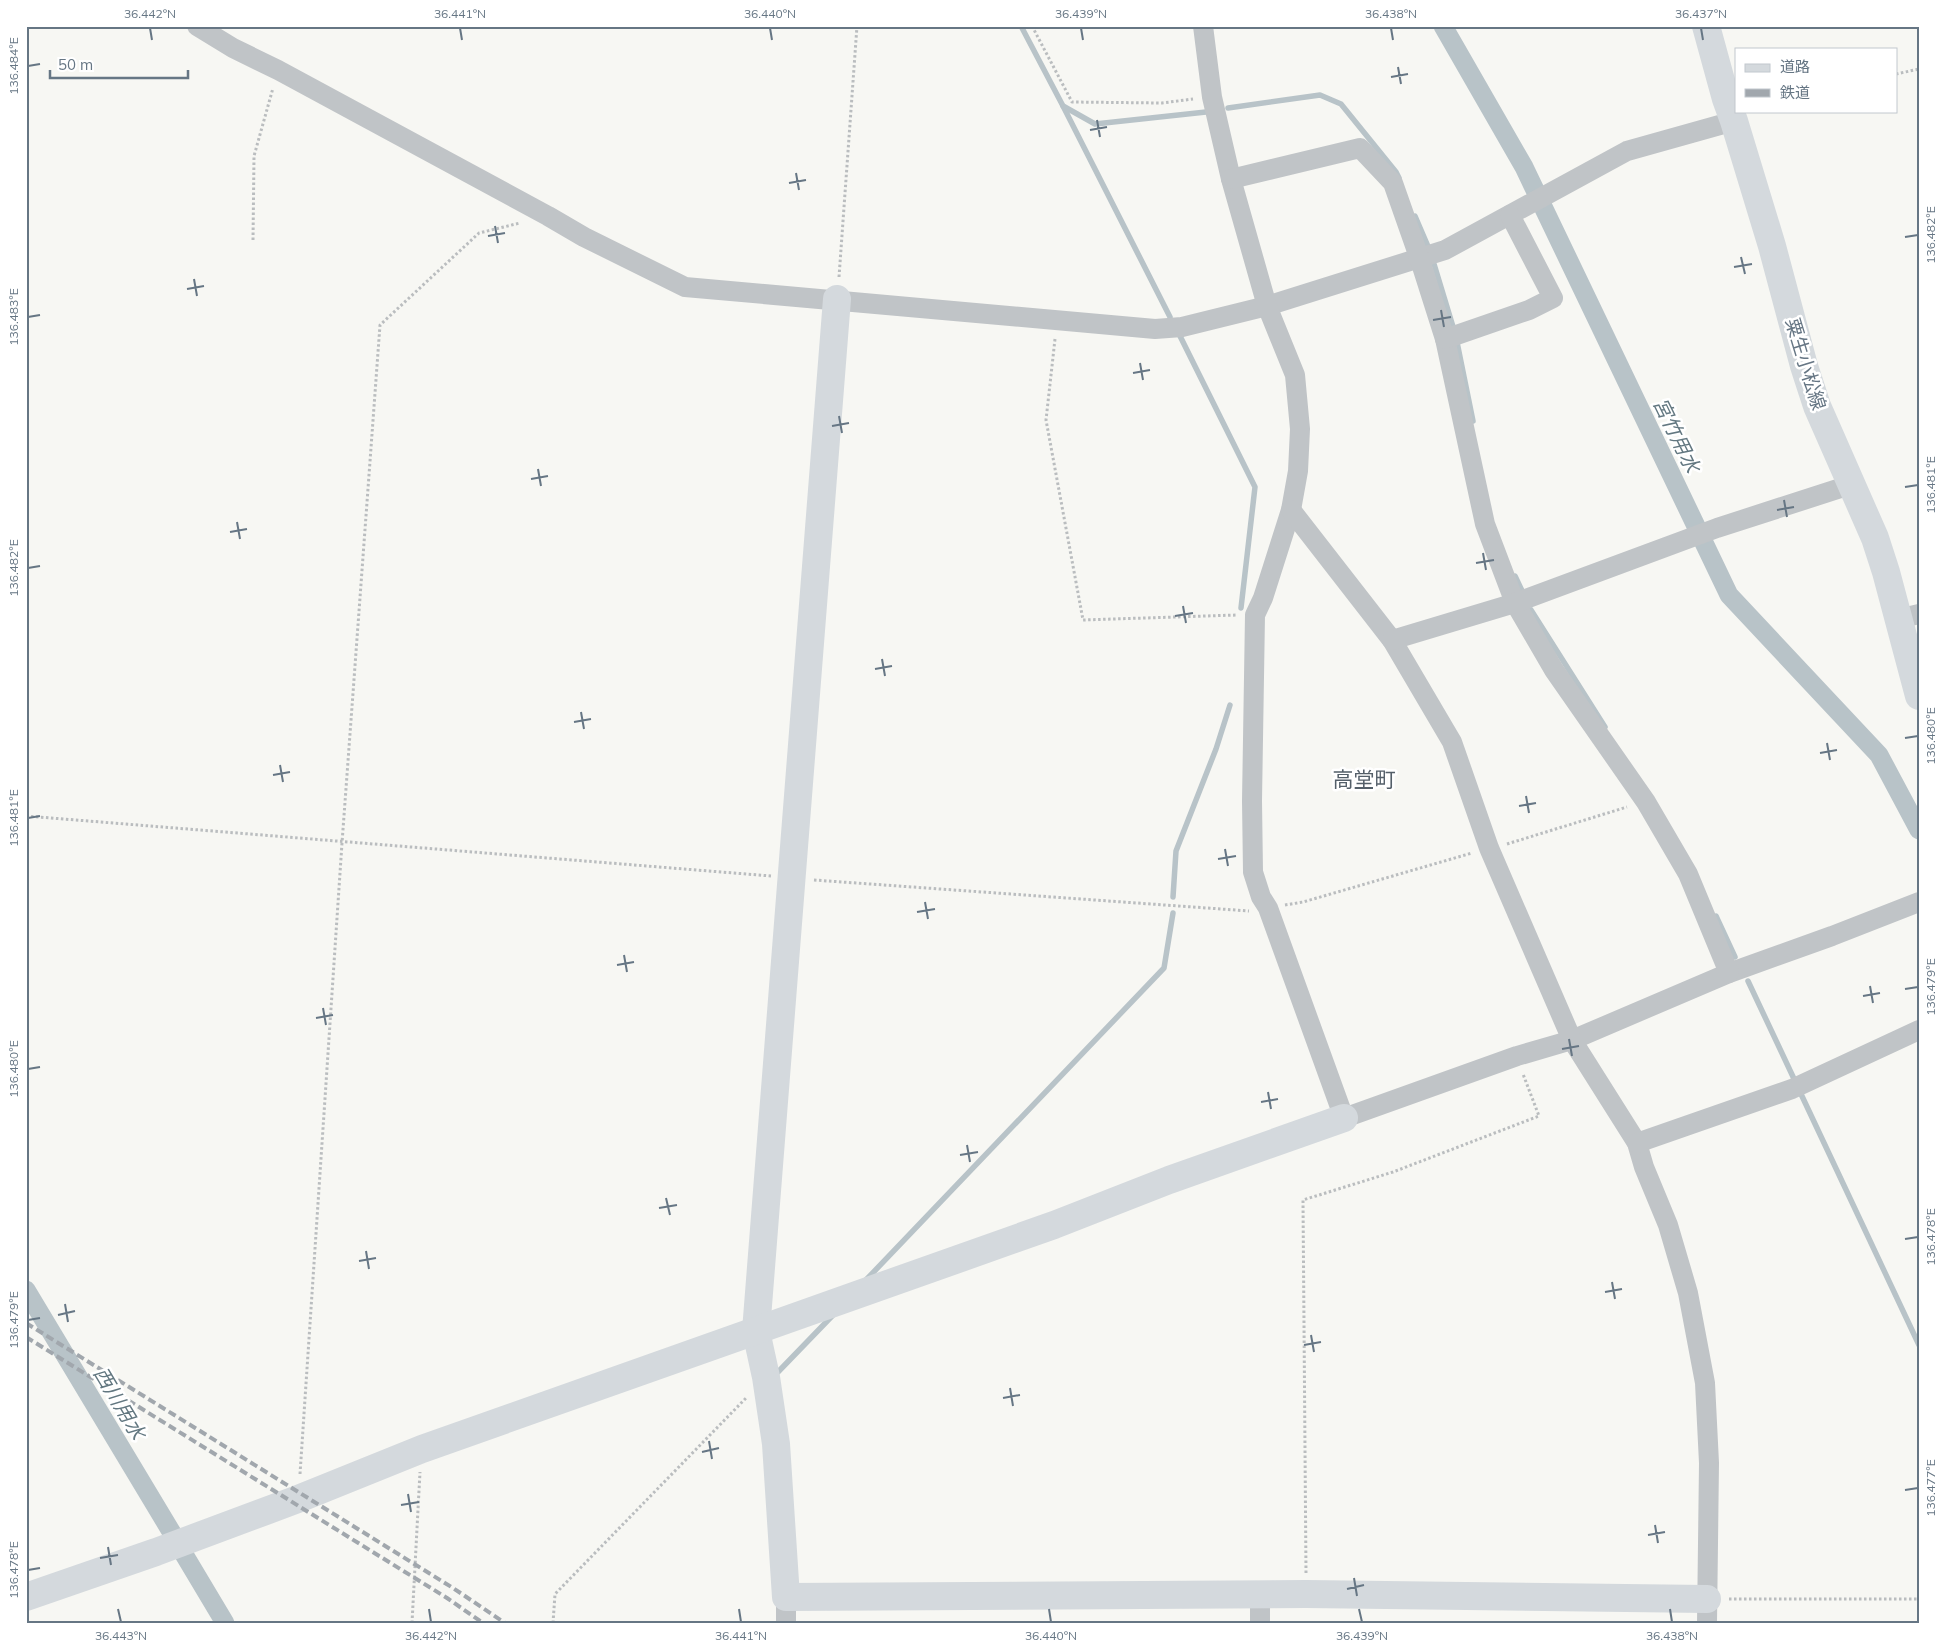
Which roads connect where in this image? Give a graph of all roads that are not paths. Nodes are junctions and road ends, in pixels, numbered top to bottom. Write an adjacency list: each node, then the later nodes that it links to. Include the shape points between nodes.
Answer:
1 (1203, 26): 5 (street, via 1212,97)
2 (1706, 26): 4 (street, 粟生小松線)
3 (207, 29): 8 (street, via 584,236 685,287)
4 (1734, 121): 6 (street, via 1627,151); 11 (street, 粟生小松線, via 1817,406)
5 (1231, 178): 7 (street, via 1360,148 1393,183); 9 (street)
6 (1517, 212): 7 (street, via 1445,250); 10 (street, via 1553,298 1529,310)
7 (1419, 257): 9 (street); 10 (street)
8 (837, 299): 9 (street, via 1155,328 1182,326); 23 (street)
9 (1267, 306): 12 (street, via 1296,375 1300,429 1298,471)
10 (1445, 339): 13 (street, via 1485,524)
11 (1852, 484): 13 (street, via 1717,528); 14 (street, 粟生小松線, via 1876,538 1886,572)
12 (1291, 510): 15 (street); 21 (street, via 1255,615 1253,872)
13 (1518, 602): 15 (street); 18 (street, via 1554,670 1646,802 1688,874)
14 (1908, 616): 16 (street, 粟生小松線)
15 (1392, 640): 20 (street, via 1452,742 1489,848)
16 (1919, 696)
17 (1919, 902): 18 (street)
18 (1729, 973): 20 (street)
19 (1919, 1030): 22 (street, via 1792,1089)
20 (1572, 1040): 21 (street, via 1517,1056); 22 (street)
21 (1344, 1118): 23 (street)
22 (1637, 1143): 27 (street, via 1668,1225 1688,1293 1705,1382 1709,1462)
23 (756, 1331): 25 (street, via 422,1449 298,1499); 26 (street, via 776,1444)
24 (1260, 1594): 26 (street); 27 (street); 28 (street)
25 (26, 1597)
26 (786, 1610)
27 (1707, 1611)
28 (1260, 1623)

